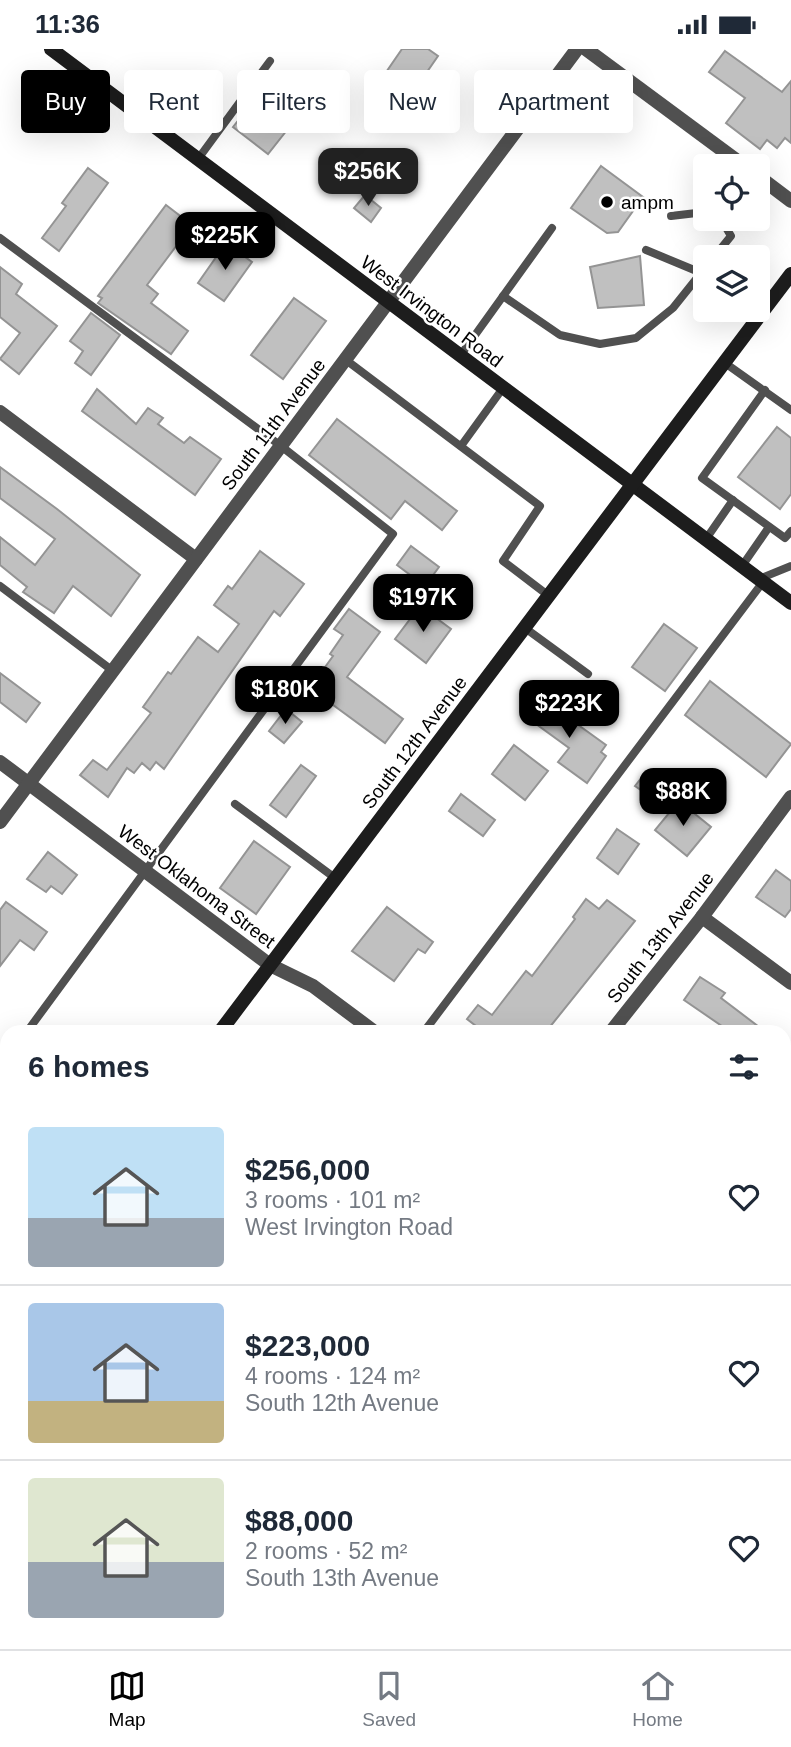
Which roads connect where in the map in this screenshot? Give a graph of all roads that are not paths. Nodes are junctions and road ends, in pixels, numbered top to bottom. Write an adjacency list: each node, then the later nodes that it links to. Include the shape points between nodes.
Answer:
1 (51, 49): 6 (main road, West Irvington Road)
2 (578, 49): 21 (street, South 11th Avenue)
3 (586, 49): 5 (street)
4 (270, 61): 6 (lane)
5 (728, 154)
6 (198, 159): 21 (main road, West Irvington Road)
7 (770, 185): 8 (street)
8 (791, 201)
9 (693, 213): 10 (lane)
10 (671, 216)
11 (552, 228): 19 (lane)
12 (729, 231): 14 (lane, via 732,236)
13 (0, 238): 30 (lane)
14 (724, 245)
15 (646, 250): 16 (lane)
16 (693, 269)
17 (791, 274): 20 (main road, South 12th Avenue)
18 (693, 285): 19 (lane, via 636,338 600,344 560,335)
19 (503, 296): 23 (lane)
20 (770, 296)
21 (389, 302): 23 (main road, West Irvington Road); 24 (street, South 11th Avenue)
22 (748, 322): 25 (main road, South 12th Avenue)
23 (460, 356): 26 (main road, West Irvington Road)
24 (345, 360): 30 (street, South 11th Avenue); 31 (lane)
25 (725, 363): 27 (lane); 32 (main road, South 12th Avenue)
26 (503, 388): 31 (lane); 32 (main road, West Irvington Road)
27 (765, 390): 28 (lane); 33 (lane, via 702,478)
28 (791, 410)
29 (0, 412): 37 (street)
30 (281, 446): 37 (street, South 11th Avenue); 52 (lane, via 393,534)
31 (461, 446): 42 (lane, via 540,506 503,561)
32 (633, 485): 36 (main road, West Irvington Road); 42 (main road, South 12th Avenue)
33 (733, 500): 34 (lane); 36 (lane)
34 (769, 527): 35 (lane, via 785,538); 38 (lane)
35 (791, 531)
36 (706, 539): 38 (main road, West Irvington Road)
37 (196, 559): 45 (street, South 11th Avenue)
38 (742, 566): 40 (main road, West Irvington Road)
39 (791, 566): 40 (lane)
40 (761, 580): 43 (main road, West Irvington Road); 60 (lane)
41 (0, 586): 45 (lane)
42 (549, 596): 44 (main road, South 12th Avenue)
43 (791, 603)
44 (524, 628): 46 (lane); 53 (main road, South 12th Avenue)
45 (113, 671): 48 (street, South 11th Avenue)
46 (588, 674)
47 (0, 762): 48 (street, West Oklahoma Street)
48 (30, 784): 51 (street, South 11th Avenue); 52 (street, West Oklahoma Street)
49 (789, 803): 54 (street, South 13th Avenue)
50 (235, 804): 53 (lane)
51 (0, 822)
52 (146, 871): 55 (street, West Oklahoma Street); 57 (lane)
53 (335, 878): 55 (main road, South 12th Avenue)
54 (702, 917): 56 (street); 61 (street, South 13th Avenue)
55 (270, 965): 58 (main road, South 12th Avenue); 59 (street, West Oklahoma Street, via 313,986)
56 (791, 983)
57 (32, 1025)
58 (225, 1025)
59 (365, 1025)
60 (429, 1025)
61 (617, 1025)

